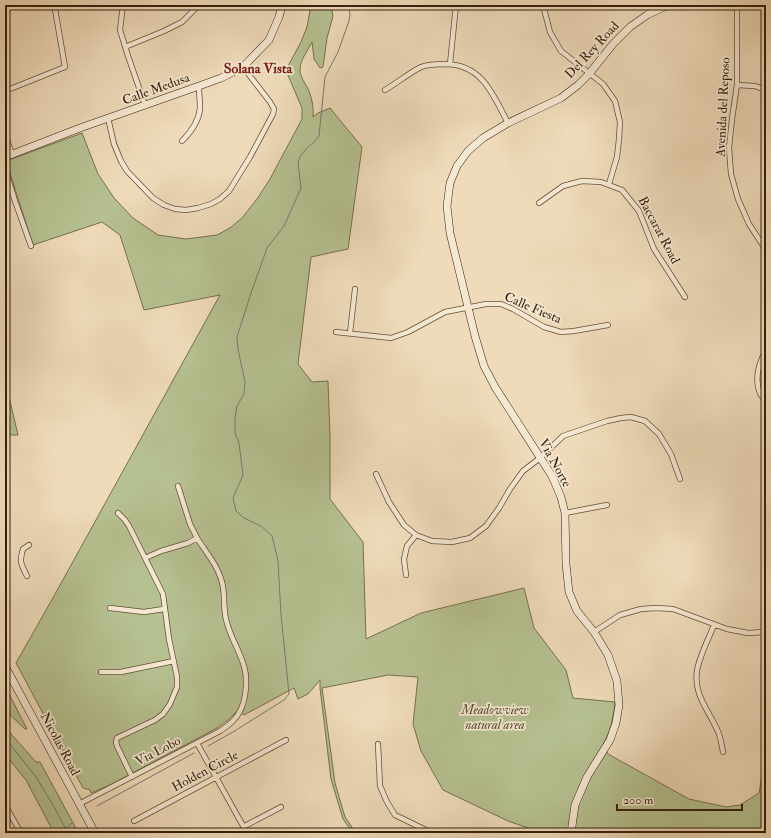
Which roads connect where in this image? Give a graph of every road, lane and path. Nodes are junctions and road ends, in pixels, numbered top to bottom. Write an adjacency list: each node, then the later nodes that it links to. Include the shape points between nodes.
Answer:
1 (123, 5): 9 (street, via 120,30)
2 (197, 5): 9 (street, via 182,22)
3 (282, 5): 11 (street, Calle Medusa, via 269,40)
4 (456, 5): 10 (street)
5 (543, 5): 12 (street, via 550,32 561,51)
6 (736, 5): 13 (street, Avenida del Reposo)
7 (666, 6): 12 (street, Del Rey Road, via 630,27)
8 (55, 9): 17 (street, via 65,67)
9 (125, 47): 18 (street)
10 (450, 64): 15 (street, via 422,67); 20 (street, via 464,67 479,76 490,90)
11 (243, 66): 14 (street, Calle Medusa); 19 (street, via 270,102 274,109 273,114 229,191 211,204 186,210 175,209 153,198 127,171 114,144)
12 (589, 74): 20 (street, Del Rey Road, via 560,98); 25 (street, via 603,84 614,101 620,122 617,157)
13 (737, 85): 16 (street, via 755,86); 28 (street, Avenida del Reposo, via 729,148 731,174 749,224)
14 (199, 86): 18 (street, Calle Medusa); 22 (street, via 198,118)
15 (385, 90)
16 (766, 90)
17 (5, 91)
18 (146, 105): 19 (street, Calle Medusa)
19 (108, 118): 23 (street, Calle Medusa)
20 (508, 123): 31 (street, Via Norte, via 468,151 457,166 450,183 447,206 450,233)
21 (5, 136): 23 (street)
22 (182, 141)
23 (8, 156)
24 (5, 169): 27 (street)
25 (608, 184): 26 (street, Baccarat Road, via 582,181 563,186); 30 (street, Baccarat Road, via 622,190 639,211 654,249)
26 (539, 203)
27 (31, 246)
28 (766, 250)
29 (355, 288): 34 (street)
30 (685, 297)
31 (468, 307): 32 (street, Calle Fiesta, via 502,304 544,327 561,332); 34 (street, Calle Fiesta, via 445,312 391,338); 37 (street, Via Norte, via 484,366)
32 (608, 325)
33 (336, 332): 34 (street, Calle Fiesta)
34 (350, 333)
35 (766, 350): 36 (street, via 757,376 760,394)
36 (766, 401)
37 (540, 458): 39 (street, via 563,436 607,421 631,417 644,421 659,434 671,454); 43 (street, Via Norte, via 552,476); 44 (street, via 523,471 486,526 470,538 452,542 432,541)
38 (376, 474): 44 (street, via 389,502 404,525)
39 (680, 479)
40 (178, 486): 45 (street)
41 (608, 505): 43 (street)
42 (118, 513): 47 (street, via 126,520)
43 (565, 513): 53 (street, Via Norte, via 569,592 577,611)
44 (416, 535): 48 (street, via 407,546 404,559)
45 (197, 538): 47 (street); 59 (street, Via Lobo, via 220,576 226,622 246,677 241,709 235,718 220,731)
46 (29, 545): 49 (street, via 23,549 20,558)
47 (145, 558): 51 (street, via 163,594)
48 (406, 575)
49 (27, 576)
50 (110, 608): 51 (street, via 144,612)
51 (164, 609): 55 (street)
52 (714, 625): 53 (street, via 673,609 656,608 620,615); 54 (street, via 748,633); 61 (street, via 698,663 696,685 719,734)
53 (594, 632): 73 (street, Via Norte, via 608,655 617,681 619,705 610,740 587,777 575,805)
54 (766, 632)
55 (174, 661): 57 (street, via 121,672); 62 (street, via 176,686 170,704 163,714 117,738 117,747)
56 (5, 666): 64 (street, Nicolas Road)
57 (101, 672)
58 (286, 740): 63 (street, Holden Circle)
59 (198, 743): 62 (street, Via Lobo); 63 (street)
60 (378, 744): 72 (street, via 380,786 387,802 395,815)
61 (723, 752)
62 (132, 777): 64 (street, Via Lobo)
63 (216, 777): 67 (street, Holden Circle); 68 (street)
64 (79, 804): 70 (street, Nicolas Road)
65 (5, 805): 69 (street)
66 (281, 806): 68 (street)
67 (134, 821)
68 (243, 827): 71 (street)
69 (21, 833)
70 (95, 833)
71 (247, 833)
72 (432, 833)
73 (571, 833)

